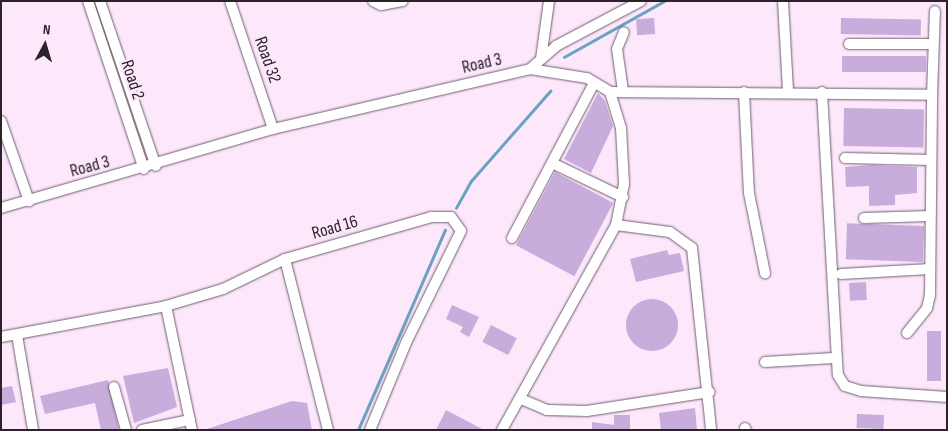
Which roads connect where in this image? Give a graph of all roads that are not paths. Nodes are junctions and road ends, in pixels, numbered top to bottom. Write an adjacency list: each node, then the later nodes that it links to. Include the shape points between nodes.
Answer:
1 (88, 1): 28 (street, Road 2)
2 (100, 1): 27 (street, Road 2)
3 (230, 1): 23 (street, Road 32)
4 (373, 1): 5 (street, via 381,5)
5 (403, 1)
6 (550, 1): 13 (street)
7 (641, 1): 13 (street, via 556,46)
8 (783, 1): 17 (street)
9 (935, 11): 12 (street)
10 (624, 32): 16 (street, via 617,49)
11 (849, 44): 12 (street)
12 (932, 44): 21 (street)
13 (541, 59): 14 (street)
14 (530, 69): 15 (street, Road 3, via 554,70); 23 (street, Road 3)
15 (594, 83): 18 (street, Road 3); 26 (street)
16 (623, 91): 18 (street); 19 (street)
17 (788, 91): 19 (street); 20 (street)
18 (610, 92): 29 (street, via 621,128)
19 (744, 92): 38 (street, via 749,193)
20 (822, 92): 21 (street); 44 (street)
21 (932, 95): 25 (street)
22 (1, 120): 30 (street)
23 (274, 129): 27 (street, Road 3)
24 (845, 158): 25 (street)
25 (931, 160): 32 (street)
26 (552, 163): 29 (street); 35 (street)
27 (156, 166): 28 (street, Road 3)
28 (144, 169): 30 (street, Road 3)
29 (623, 197): 34 (street)
30 (29, 201): 31 (street, Road 3)
31 (1, 208)
32 (930, 216): 33 (street); 37 (street)
33 (864, 218)
34 (616, 225): 47 (street, via 670,232 692,248); 49 (street)
35 (512, 238)
36 (285, 259): 40 (street, Road 16, via 223,290); 54 (street); 55 (street, Road 16, via 431,217 452,217 458,223 461,231 406,343)
37 (930, 269): 39 (street); 41 (street, via 927,308)
38 (765, 273)
39 (840, 274)
40 (166, 306): 42 (street, Road 16); 50 (street)
41 (907, 333)
42 (17, 334): 43 (street, Road 16); 51 (street)
43 (1, 338)
44 (834, 358): 45 (street); 48 (street, via 845,386)
45 (764, 362)
46 (114, 387): 52 (street)
47 (710, 392): 49 (street, via 587,411 547,410); 57 (street)
48 (947, 397)
49 (522, 399): 56 (street)
50 (191, 425): 53 (street)
51 (33, 430)
52 (126, 430)
53 (142, 430)
54 (328, 430)
55 (370, 430)
56 (502, 430)
57 (711, 430)

